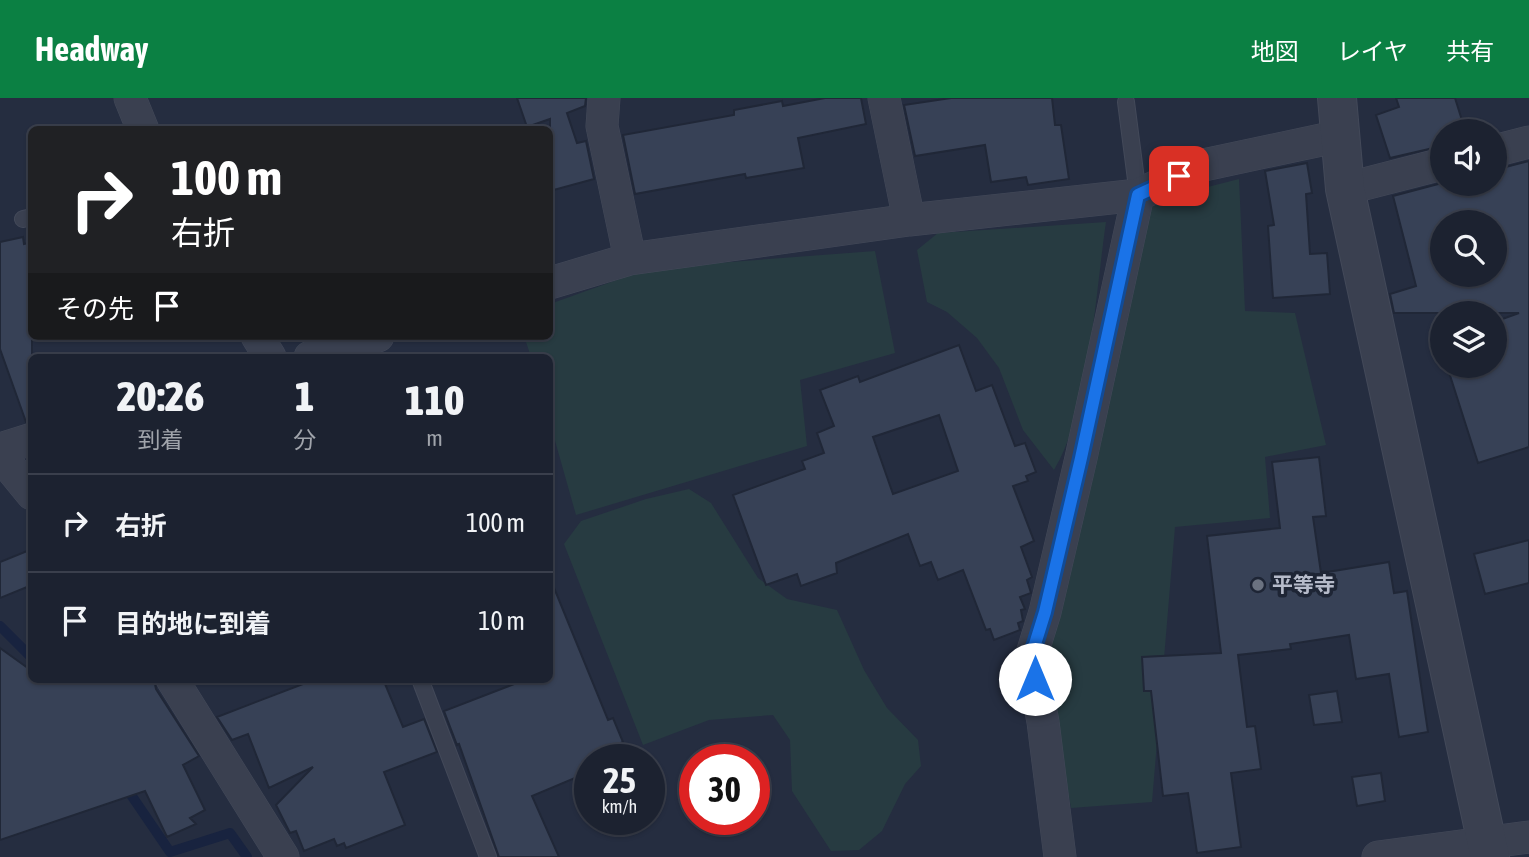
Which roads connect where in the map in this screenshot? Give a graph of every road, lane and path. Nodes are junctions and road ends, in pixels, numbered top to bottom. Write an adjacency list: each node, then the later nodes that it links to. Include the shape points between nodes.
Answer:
1 (130, 98): 6 (street)
2 (604, 98): 14 (street, via 602,126)
3 (884, 98): 13 (street)
4 (1337, 98): 7 (street)
5 (1126, 102): 12 (lane)
6 (141, 126)
7 (1340, 136): 11 (street); 12 (street, via 1199,166)
8 (1529, 142): 9 (street)
9 (1507, 148)
10 (1430, 167): 11 (street)
11 (1345, 189): 25 (street)
12 (1138, 195): 13 (street); 28 (street, via 1081,458 1031,657)
13 (909, 220): 14 (street)
14 (630, 259): 15 (street)
15 (553, 282)
16 (365, 340): 17 (street)
17 (320, 354)
18 (28, 440): 19 (street)
19 (0, 449)
20 (0, 456): 21 (street)
21 (28, 489)
22 (174, 683): 26 (street)
23 (422, 683): 27 (lane)
24 (1529, 837): 25 (street)
25 (1489, 850): 29 (street)
26 (283, 857)
27 (488, 857)
28 (1060, 857)
29 (1378, 857)

